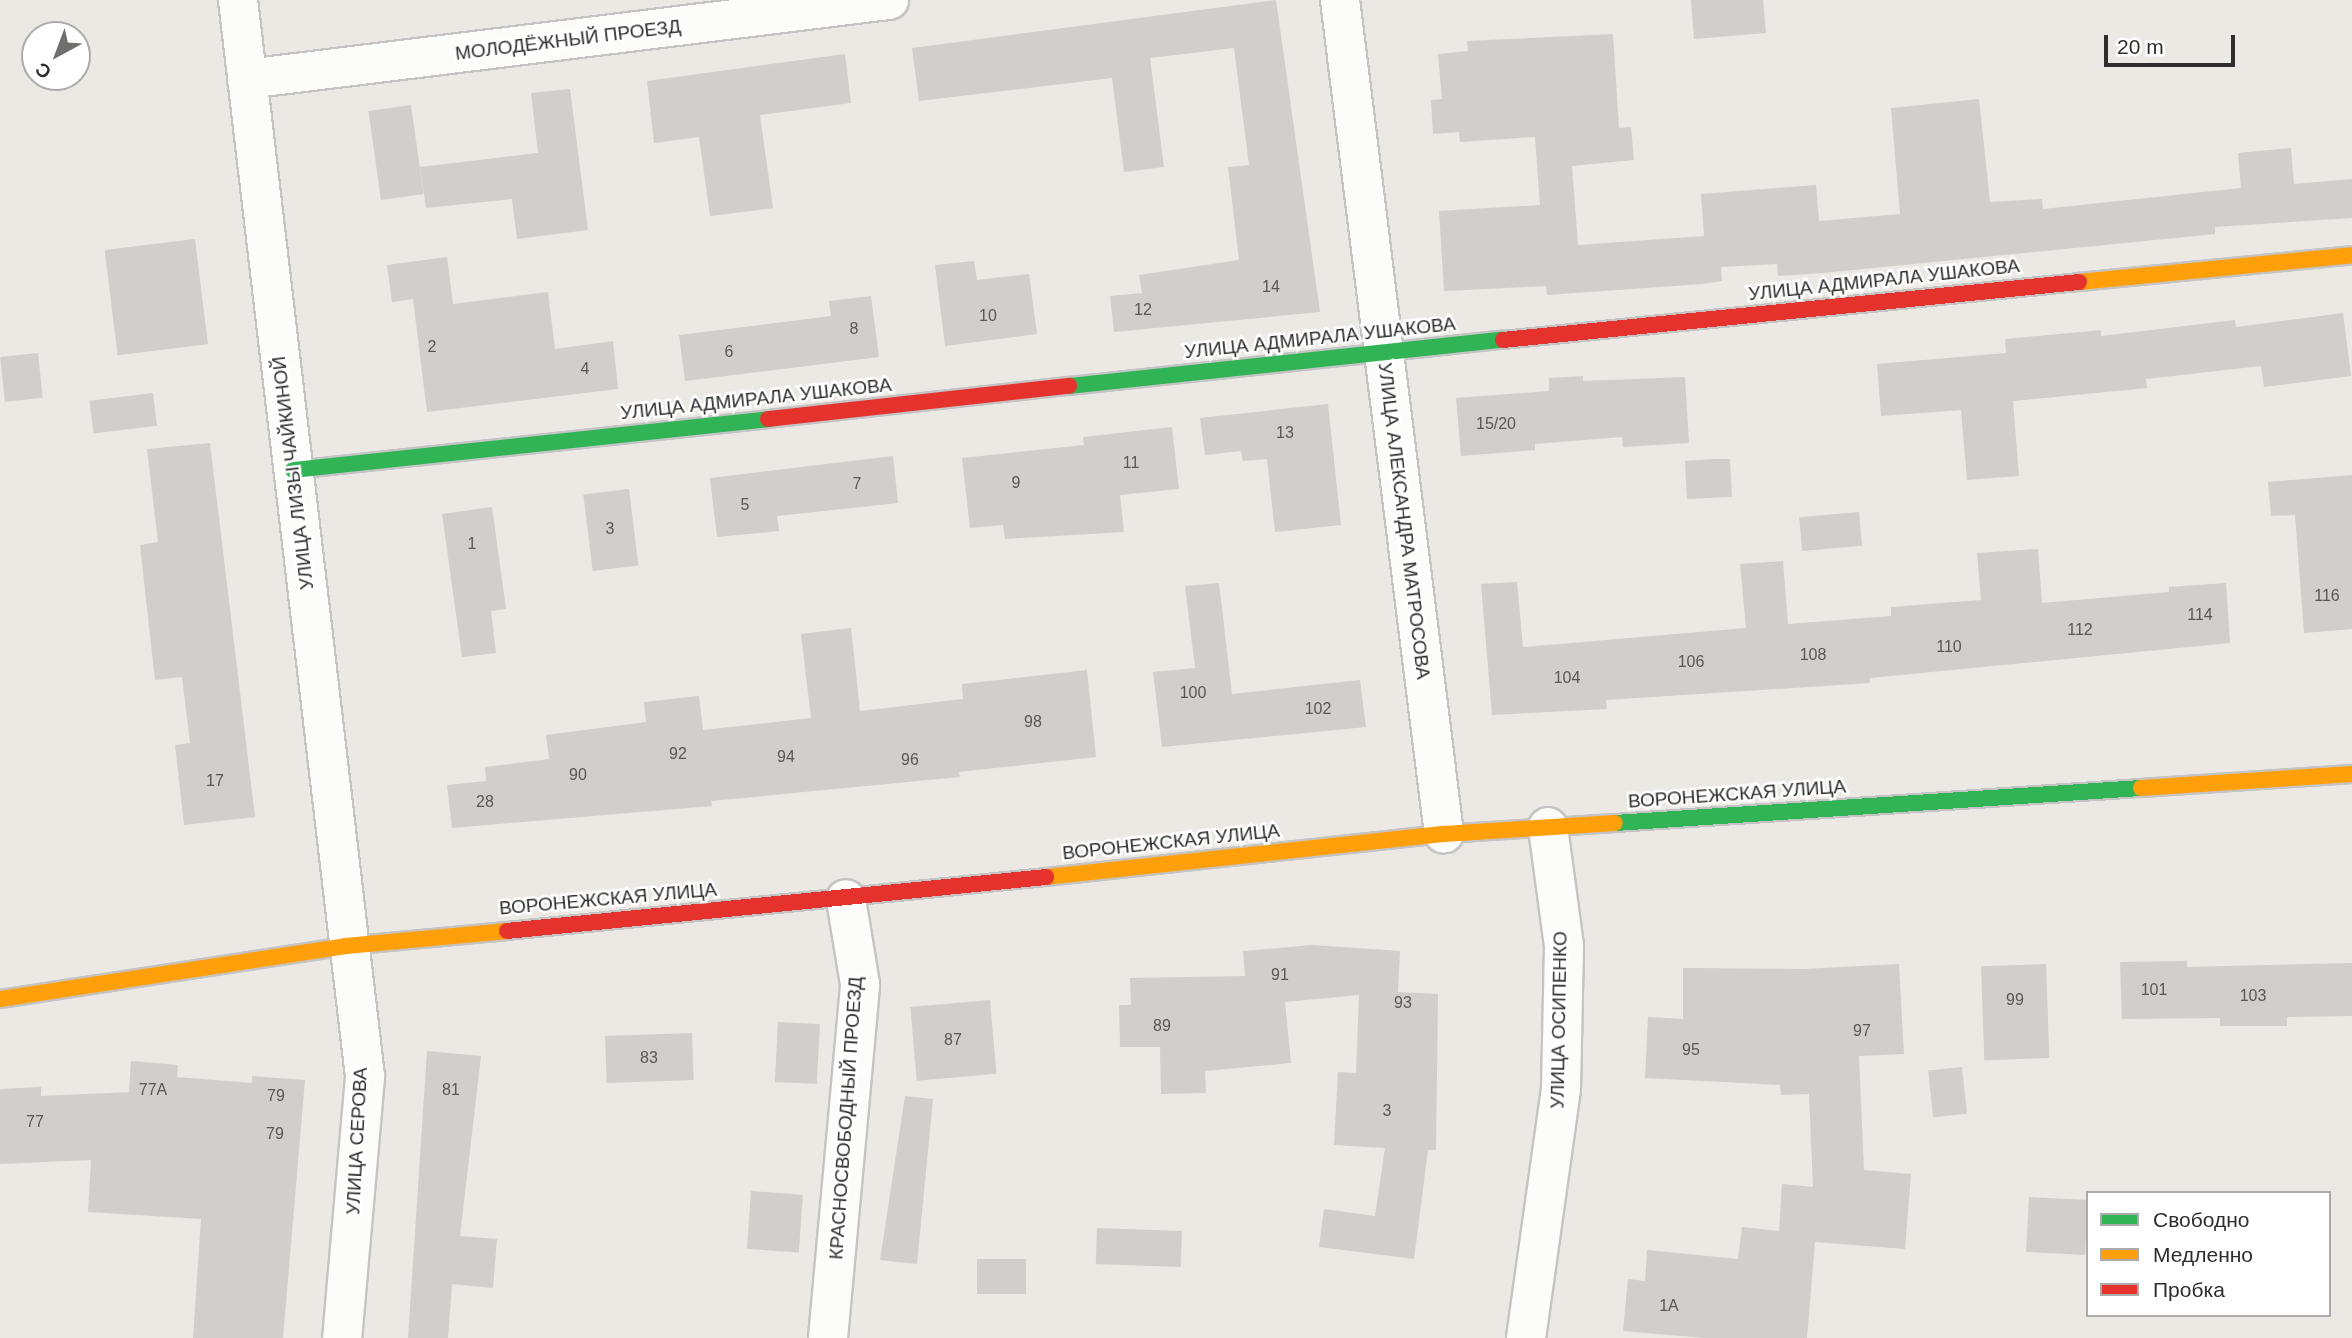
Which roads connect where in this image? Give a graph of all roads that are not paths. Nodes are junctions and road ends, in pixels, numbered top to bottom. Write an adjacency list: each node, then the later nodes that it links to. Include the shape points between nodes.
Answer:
1 (238, 0): 4 (street, УЛИЦА ЛИЗЫ ЧАЙКИНОЙ)
2 (889, 0): 4 (street, МОЛОДЁЖНЫЙ ПРОЕЗД)
3 (1340, 0): 6 (street, УЛИЦА АЛЕКСАНДРА МАТРОСОВА)
4 (247, 79): 7 (street, УЛИЦА ЛИЗЫ ЧАЙКИНОЙ)
5 (2352, 255): 6 (street, УЛИЦА АДМИРАЛА УШАКОВА)
6 (1382, 352): 7 (street, УЛИЦА АДМИРАЛА УШАКОВА); 10 (street, УЛИЦА АЛЕКСАНДРА МАТРОСОВА)
7 (293, 470): 12 (street, УЛИЦА ЛИЗЫ ЧАЙКИНОЙ)
8 (2352, 774): 9 (street, ВОРОНЕЖСКАЯ УЛИЦА)
9 (1548, 827): 10 (street, ВОРОНЕЖСКАЯ УЛИЦА); 16 (street, УЛИЦА ОСИПЕНКО, via 1564,946 1561,1088)
10 (1444, 834): 11 (street, ВОРОНЕЖСКАЯ УЛИЦА)
11 (846, 899): 12 (street, ВОРОНЕЖСКАЯ УЛИЦА); 15 (street, КРАСНОСВОБОДНЫЙ ПРОЕЗД, via 860,984)
12 (346, 946): 13 (street, ВОРОНЕЖСКАЯ УЛИЦА); 14 (street, УЛИЦА СЕРОВА, via 365,1077)
13 (0, 999)
14 (342, 1338)
15 (828, 1338)
16 (1526, 1338)

